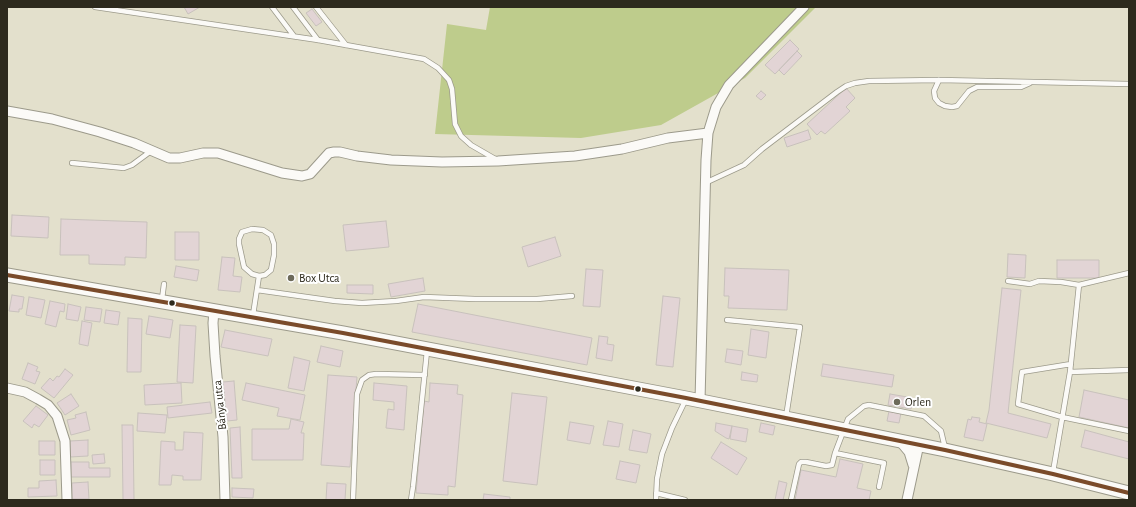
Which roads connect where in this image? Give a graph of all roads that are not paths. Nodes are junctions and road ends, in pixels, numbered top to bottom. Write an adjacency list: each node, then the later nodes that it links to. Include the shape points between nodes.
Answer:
1 (95, 7): 6 (lane)
2 (272, 7): 6 (lane)
3 (293, 7): 7 (lane)
4 (316, 7): 8 (lane)
5 (804, 7): 13 (street, via 729,85 716,107)
6 (294, 36): 7 (lane)
7 (318, 40): 8 (lane)
8 (346, 45): 15 (lane, via 424,59 438,68 449,80 455,124 461,136)
9 (939, 80): 10 (lane); 10 (lane, via 934,91 935,98 944,106 952,107 957,106 969,91 978,87 1021,87); 17 (lane, via 869,81 846,86 744,165)
10 (1031, 82): 11 (lane)
11 (1129, 84)
12 (7, 111): 14 (street, via 58,120 118,137)
13 (708, 133): 15 (street, via 575,156); 17 (street)
14 (151, 151): 15 (street, via 174,159 203,153 218,153 282,173 302,176 310,174 329,153 334,152 391,160); 16 (lane, via 124,168)
15 (498, 161)
16 (72, 163)
17 (705, 184): 37 (street)
18 (1129, 273): 23 (lane)
19 (7, 276): 26 (main road)
20 (258, 276): 20 (lane, via 265,275 271,270 274,244 268,232 252,228 242,232 239,244 244,267); 24 (lane)
21 (1008, 281): 23 (lane)
22 (164, 284): 26 (lane)
23 (1079, 285): 31 (lane)
24 (257, 290): 25 (lane, via 362,303 424,297 537,299); 28 (lane)
25 (572, 296)
26 (161, 301): 27 (main road)
27 (214, 311): 28 (main road); 52 (street, Bánya utca)
28 (253, 317): 30 (main road)
29 (727, 320): 38 (lane, via 800,327)
30 (427, 349): 34 (lane); 36 (main road)
31 (1071, 364): 33 (lane); 39 (lane, via 1022,372 1018,404)
32 (1129, 370): 33 (lane)
33 (1070, 372): 39 (lane)
34 (425, 375): 53 (lane, via 376,374 368,375 362,380 357,394); 54 (lane)
35 (7, 388): 51 (street, via 38,398 57,416 65,441)
36 (686, 398): 37 (main road); 49 (lane, via 662,454)
37 (700, 401): 38 (main road)
38 (786, 417): 40 (main road)
39 (1062, 417): 41 (lane); 47 (lane)
40 (844, 430): 42 (main road); 44 (lane, via 848,419 864,406 870,405 924,416 941,431); 45 (lane)
41 (1129, 431)
42 (899, 440): 43 (main road); 46 (street, via 908,452)
43 (918, 444): 44 (main road); 46 (street)
44 (945, 450): 47 (main road)
45 (835, 452): 48 (lane, via 884,463); 57 (lane, via 833,462 829,466 806,462 799,464)
46 (914, 467): 58 (street)
47 (1053, 474): 50 (main road)
48 (879, 487)
49 (656, 493): 55 (lane); 56 (lane)
50 (1129, 493)
51 (67, 500)
52 (225, 500)
53 (353, 500)
54 (411, 500)
55 (656, 500)
56 (685, 500)
57 (792, 500)
58 (907, 500)

